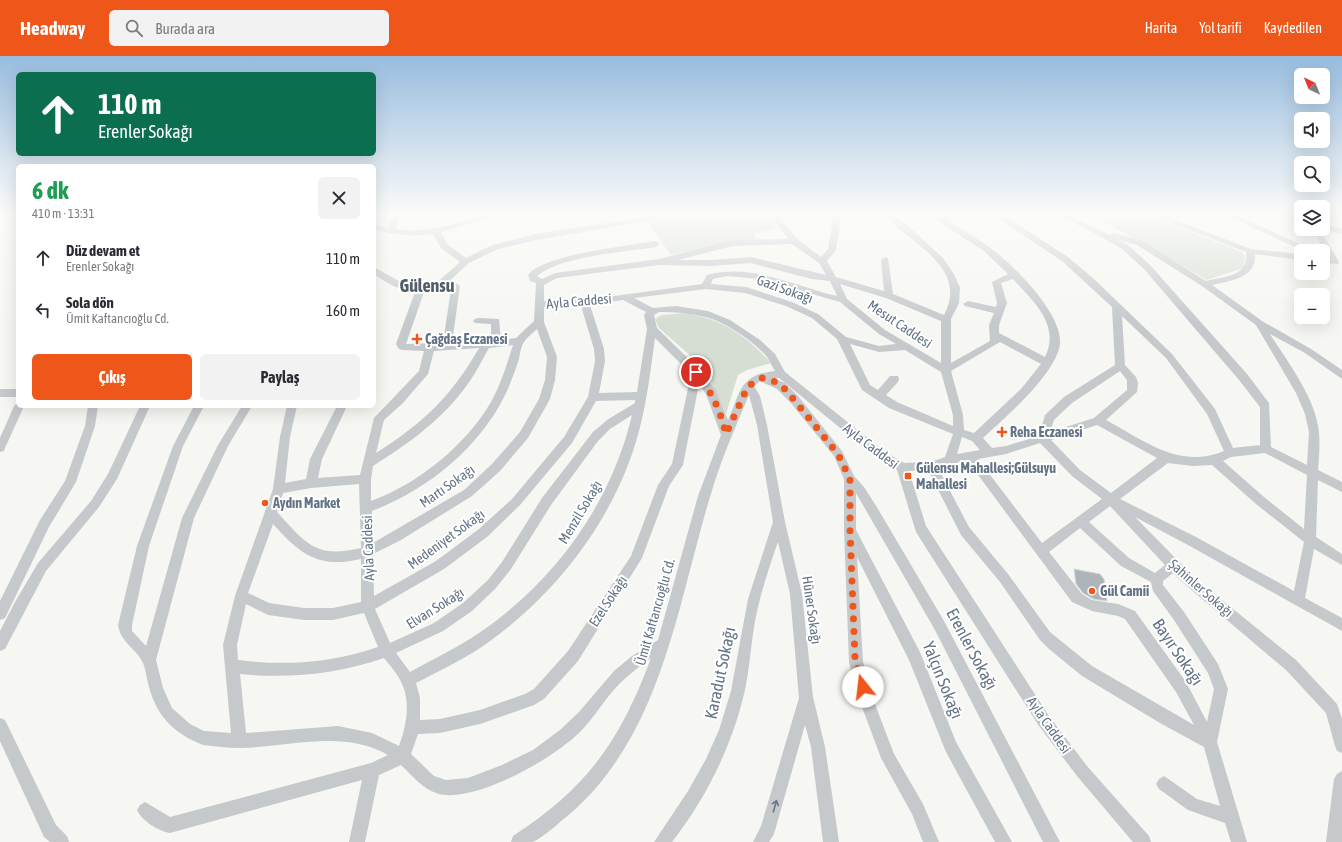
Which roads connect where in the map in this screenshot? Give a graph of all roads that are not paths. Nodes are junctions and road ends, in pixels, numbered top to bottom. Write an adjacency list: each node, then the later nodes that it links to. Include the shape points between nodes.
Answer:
1 (448, 250): 17 (street)
2 (489, 250): 17 (street)
3 (623, 250): 26 (street, via 568,259 545,266 532,275 534,279)
4 (707, 250): 19 (street)
5 (806, 250): 18 (street, Mesut Caddesi)
6 (832, 250): 18 (street)
7 (928, 250): 40 (street, via 951,272 955,286 956,300)
8 (987, 250): 22 (street)
9 (1051, 250): 37 (street, via 1065,259)
10 (1128, 250): 79 (street, via 1147,266 1263,402 1267,411)
11 (1151, 250): 27 (street)
12 (1244, 250): 14 (street)
13 (1330, 250): 20 (street)
14 (1250, 252): 15 (street); 27 (street, via 1247,270)
15 (1294, 257)
16 (885, 260): 32 (street)
17 (466, 261): 29 (street)
18 (822, 261): 24 (street, Mesut Caddesi)
19 (659, 262): 24 (street, via 711,263 751,260); 26 (street, via 555,276)
20 (1339, 263)
21 (376, 271): 25 (street)
22 (1014, 275): 39 (street, via 996,282 1002,303); 52 (street, via 1036,298 1051,321 1056,341)
23 (376, 277): 25 (street)
24 (833, 279): 32 (street); 33 (street, Mesut Caddesi)
25 (389, 281): 30 (street, via 406,289)
26 (542, 282): 35 (street, via 539,286)
27 (1205, 284): 43 (street)
28 (706, 286): 31 (street, Gazi Sokağı); 33 (street, via 710,277 739,274 766,278 827,298); 46 (street, Gazi Sokağı, via 746,290 789,304 815,316)
29 (437, 288): 30 (street); 49 (street, via 456,286)
30 (420, 289): 51 (street, via 401,344 405,347)
31 (624, 296): 34 (street, Ayla Caddesi); 38 (street, Ayla Caddesi)
32 (889, 296): 40 (street)
33 (843, 300): 50 (street, Mesut Caddesi, via 882,332)
34 (585, 303): 35 (street, Ayla Caddesi); 64 (street, Medeniyet Sokağı, via 599,349 600,361)
35 (539, 304): 42 (street, Ayla Caddesi)
36 (968, 304): 39 (street)
37 (1117, 307): 53 (street); 81 (street, via 1169,356 1199,394 1211,412)
38 (652, 311): 44 (street, Menzil Sokağı, via 649,315); 56 (street, Ayla Caddesi, via 665,308 686,309 718,317 766,350)
39 (1000, 311): 45 (street, via 994,325)
40 (946, 319): 54 (street)
41 (478, 321): 48 (street, via 496,320)
42 (539, 322): 47 (street, Ayla Caddesi); 103 (street, Martı Sokağı, via 552,361 547,390 525,433 491,473 467,493)
43 (1260, 322): 57 (street, via 1308,350); 89 (street, via 1298,386 1310,414 1315,437)
44 (652, 329): 55 (street); 65 (street, Menzil Sokağı)
45 (995, 334): 52 (street); 54 (street, via 996,340 993,344)
46 (842, 338): 50 (street, via 879,349); 63 (street, Gazi Sokağı, via 864,385)
47 (519, 342): 48 (street); 96 (street, via 506,383 483,423 441,466 389,500)
48 (491, 344): 49 (street); 86 (street, via 452,397 407,438)
49 (447, 346): 51 (street)
50 (906, 347): 54 (street, Mesut Caddesi)
51 (430, 348): 86 (street, Ayla Caddesi, via 424,372 379,418)
52 (1048, 363): 76 (street, via 1011,406)
53 (1120, 366): 73 (street, via 1133,379 1132,392); 77 (street, via 1068,400 1049,418)
54 (946, 370): 74 (street, via 958,415)
55 (696, 372): 75 (street, via 711,392); 121 (street, Ezel Sokağı, via 677,465 664,485 636,558 573,656 539,694 529,700 480,717 440,726)
56 (781, 374): 58 (street); 88 (street, Ayla Caddesi)
57 (1342, 375)
58 (762, 378): 60 (street); 91 (street, Erenler Sokağı, via 781,386 794,399 838,454)
59 (894, 379): 63 (street)
60 (748, 386): 75 (street, Ümit Kaftancıoğlu Cd.); 99 (street, Hüner Sokağı, via 755,396 762,425)
61 (0, 392): 62 (street)
62 (16, 393)
63 (879, 396): 74 (street, Gazi Sokağı, via 929,421)
64 (593, 397): 65 (street); 109 (street, Medeniyet Sokağı, via 568,440 501,517 445,562)
65 (640, 401): 114 (street, Elvan Sokağı, via 600,431 552,492 498,578 482,595 431,632); 117 (street, Menzil Sokağı, via 625,460 582,543 544,586 486,637)
66 (18, 408): 78 (street)
67 (93, 408): 110 (street, via 90,426 70,482 44,524)
68 (144, 408): 113 (street, via 113,476 95,504 42,567)
69 (198, 408): 115 (street, via 178,446 141,552 125,617 126,633)
70 (246, 408): 115 (street, via 223,445 188,518)
71 (292, 408): 94 (street)
72 (341, 408): 92 (street, via 316,459)
73 (1098, 421): 77 (street); 83 (street)
74 (959, 431): 76 (street, Gazi Sokağı); 84 (street)
75 (726, 434): 112 (street, Ümit Kaftancıoğlu Cd., via 701,503)
76 (976, 438): 80 (street)
77 (1043, 439): 80 (street); 95 (street, Şahinler Sokağı, via 1076,473)
78 (0, 448)
79 (1266, 449): 81 (street); 89 (street)
80 (989, 452): 82 (street)
81 (1230, 453): 85 (street)
82 (970, 456): 84 (street); 102 (street, Bayır Sokağı)
83 (1166, 458): 85 (street, via 1193,462); 95 (street)
84 (950, 460): 87 (street)
85 (1214, 460): 101 (street, via 1256,498)
86 (368, 464): 90 (street, Ayla Caddesi)
87 (931, 466): 88 (street); 123 (street, via 965,531 1054,645 1087,671)
88 (902, 468): 140 (street, Ayla Caddesi, via 920,528 1044,721 1082,771)
89 (1314, 473): 93 (street); 101 (street)
90 (365, 479): 92 (street); 96 (street, Ayla Caddesi)
91 (850, 479): 100 (street, Erenler Sokağı); 139 (street, Erenler Sokağı, via 860,490 914,577)
92 (311, 483): 94 (street)
93 (1342, 488)
94 (279, 489): 97 (street)
95 (1111, 499): 98 (street); 105 (street, Şahinler Sokağı); 108 (street)
96 (367, 508): 103 (street, Ayla Caddesi)
97 (272, 514): 103 (street, Martı Sokağı, via 298,541 320,556 334,558); 107 (street)
98 (1081, 521): 102 (street); 106 (street, via 1120,560)
99 (779, 522): 118 (street, Hüner Sokağı, via 796,594); 134 (street, Karadut Sokağı, via 759,580 732,712 717,754 689,804)
100 (850, 530): 137 (street, Erenler Sokağı, via 856,662 866,699 888,758 918,809); 138 (street, Yalçın Sokağı, via 915,657 951,747)
101 (1310, 540): 104 (street); 108 (street)
102 (1042, 550): 123 (street, Bayır Sokağı, via 1077,598 1097,608 1121,610 1130,615 1181,687)
103 (368, 552): 109 (street, Ayla Caddesi)
104 (1342, 560)
105 (1174, 565): 106 (street); 119 (street, Şahinler Sokağı, via 1291,665)
106 (1157, 579): 123 (street, via 1157,587 1213,669 1221,690)
107 (241, 596): 109 (street, Medeniyet Sokağı, via 268,608 304,614 333,614); 116 (street, via 230,645)
108 (1298, 601): 111 (street)
109 (368, 606): 114 (street, Ayla Caddesi)
110 (0, 614)
111 (1342, 625)
112 (664, 643): 125 (street, via 633,661 612,681 575,727 556,744 523,764 477,784 456,787 437,785 418,772); 133 (street, Ümit Kaftancıoğlu Cd., via 633,719 612,756 583,790)
113 (0, 645)
114 (387, 652): 116 (street, Elvan Sokağı, via 325,666 287,671 253,670); 117 (street, Ayla Caddesi)
115 (149, 660): 122 (street, via 156,690 167,713 185,729 203,738)
116 (231, 666): 122 (street)
117 (408, 680): 121 (street, Ayla Caddesi, via 413,698)
118 (806, 697): 135 (street, one-way to 118, via 768,828); 136 (street, Hüner Sokağı, via 818,747)
119 (1337, 711): 124 (street, Şahinler Sokağı)
120 (0, 725): 131 (street, via 50,831)
121 (413, 727): 125 (street, Ayla Caddesi)
122 (238, 741): 125 (street, via 338,733 362,737)
123 (1210, 742): 130 (street, Bayır Sokağı)
124 (1342, 746)
125 (403, 756): 126 (street)
126 (372, 770): 129 (street, via 170,825 164,824); 132 (street)
127 (1342, 779): 142 (street)
128 (1164, 784): 130 (street, via 1193,805)
129 (145, 810)
130 (1231, 817): 141 (street, Bayır Sokağı)
131 (61, 842)
132 (357, 842)
133 (519, 842)
134 (662, 842)
135 (761, 842)
136 (831, 842)
137 (931, 842)
138 (1004, 842)
139 (1052, 842)
140 (1143, 842)
141 (1239, 842)
142 (1334, 842)

